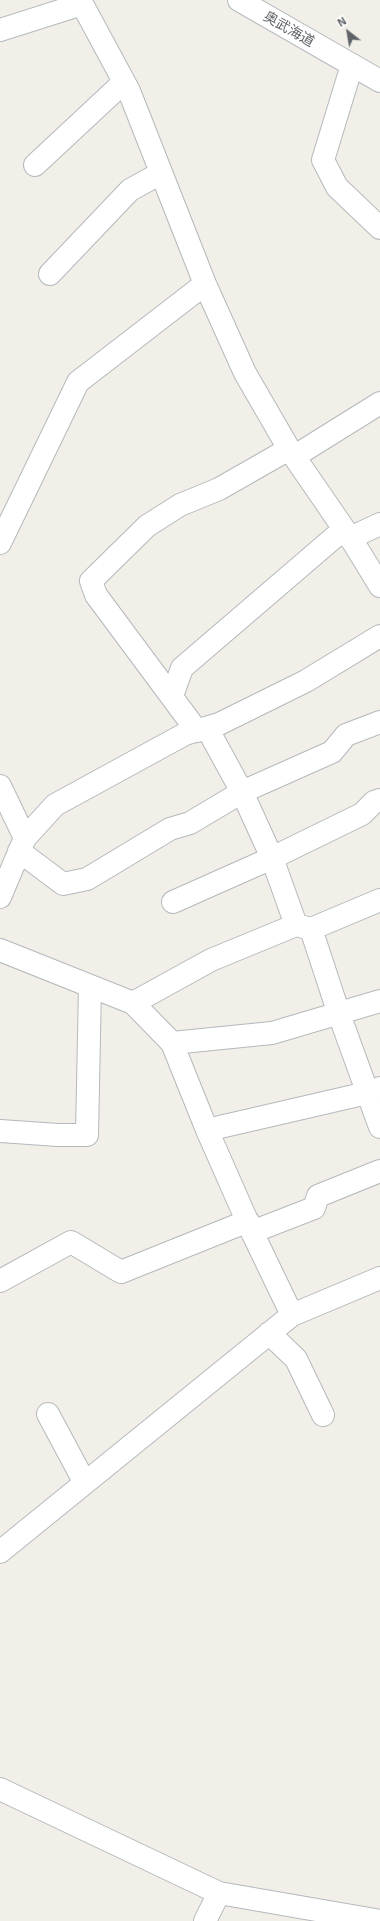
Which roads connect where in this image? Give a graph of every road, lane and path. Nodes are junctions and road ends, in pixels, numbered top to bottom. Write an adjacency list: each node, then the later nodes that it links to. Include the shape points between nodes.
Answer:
1 (239, 0): 4 (street, 奥武海道)
2 (81, 2): 3 (street); 6 (street)
3 (0, 30)
4 (352, 65): 5 (street, 奥武海道); 9 (street, via 323,160 337,187)
5 (380, 81)
6 (124, 82): 7 (street); 8 (street)
7 (35, 165)
8 (161, 173): 10 (street, via 130,190); 11 (street)
9 (380, 228)
10 (50, 274)
11 (205, 284): 13 (street, via 245,373); 16 (street, via 78,382)
12 (380, 403): 13 (street)
13 (292, 453): 15 (street); 19 (street, via 180,505 147,526 91,581 96,595)
14 (380, 524): 15 (street)
15 (347, 534): 17 (street); 19 (street, via 182,668)
16 (0, 543)
17 (380, 586)
18 (380, 636): 21 (street, via 306,681 219,724)
19 (172, 696): 21 (street)
20 (380, 722): 23 (street, via 346,735 332,752)
21 (202, 729): 23 (street); 25 (street, via 185,734 55,805)
22 (0, 786): 25 (street)
23 (242, 792): 25 (street, via 190,823 170,829 87,879 63,884); 26 (street)
24 (380, 800): 26 (street, via 374,802 362,814)
25 (22, 844): 27 (street)
26 (272, 858): 29 (street); 30 (street)
27 (0, 897)
28 (380, 900): 30 (street)
29 (173, 902)
30 (304, 927): 34 (street, via 211,960); 35 (street)
31 (0, 950): 32 (street)
32 (90, 986): 34 (street); 40 (street, via 87,1135)
33 (380, 1001): 35 (street)
34 (133, 1003): 36 (street)
35 (338, 1014): 36 (street, via 272,1033); 37 (street)
36 (172, 1043): 39 (street)
37 (373, 1091): 38 (street); 39 (street)
38 (380, 1127)
39 (207, 1130): 42 (street)
40 (0, 1131)
41 (380, 1171): 42 (street, via 318,1196 314,1208)
42 (250, 1227): 44 (street, via 121,1272 71,1242); 45 (street)
43 (380, 1278): 45 (street)
44 (0, 1281)
45 (292, 1315): 46 (street)
46 (269, 1333): 48 (street, via 296,1359); 49 (street)
47 (48, 1414): 49 (street)
48 (323, 1415)
49 (85, 1483): 50 (street)
50 (0, 1552)
51 (0, 1789): 52 (street)
52 (219, 1893): 53 (street); 54 (street)
53 (205, 1921)
54 (380, 1921)

